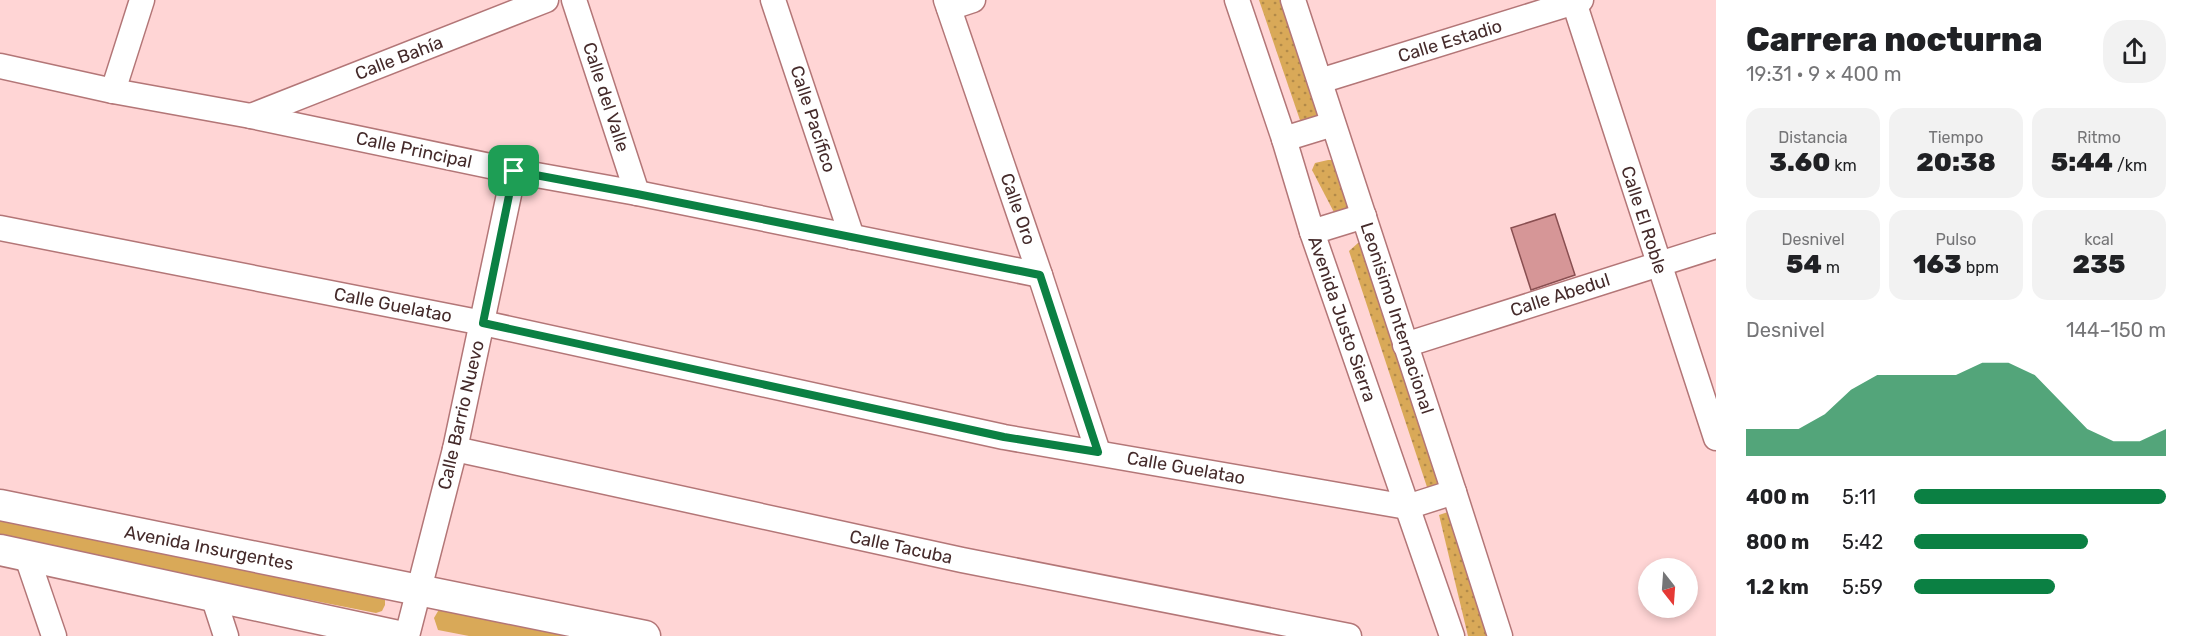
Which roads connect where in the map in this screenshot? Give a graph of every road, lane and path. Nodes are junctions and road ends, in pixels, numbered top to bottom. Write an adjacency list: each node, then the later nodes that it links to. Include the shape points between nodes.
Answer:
1 (142, 0): 12 (street)
2 (546, 0): 13 (street, Calle Bahía)
3 (574, 0): 17 (street, Calle del Valle)
4 (773, 0): 21 (street, Calle Pacífico)
5 (973, 0): 9 (street)
6 (1237, 0): 15 (street, Avenida Justo Sierra)
7 (1293, 0): 11 (street, Leonisimo Internacional)
8 (1577, 1): 11 (street, Calle Estadio); 23 (street, Calle El Roble)
9 (948, 4): 24 (street, Calle Oro)
10 (0, 66): 12 (street, Calle Principal)
11 (1320, 81): 14 (street, Leonisimo Internacional)
12 (113, 90): 13 (street, Calle Principal)
13 (251, 116): 16 (street, Calle Principal)
14 (1333, 124): 15 (street); 18 (street, Leonisimo Internacional)
15 (1284, 139): 20 (street, Avenida Justo Sierra)
16 (514, 171): 17 (street, Calle Principal); 25 (street, Calle Barrio Nuevo)
17 (637, 194): 21 (street, Calle Principal)
18 (1364, 216): 20 (street); 26 (street, Leonisimo Internacional)
19 (0, 228): 25 (street, Calle Guelatao)
20 (1312, 231): 32 (street, Avenida Justo Sierra)
21 (852, 237): 24 (street, Calle Principal)
22 (1716, 246): 23 (street, Calle Abedul)
23 (1659, 264): 26 (street, Calle Abedul); 27 (street, Calle El Roble)
24 (1040, 275): 29 (street, Calle Oro)
25 (483, 323): 28 (street, Calle Barrio Nuevo); 29 (street, Calle Guelatao, via 1004,437)
26 (1404, 345): 30 (street, Leonisimo Internacional)
27 (1716, 438)
28 (455, 449): 34 (street, Calle Barrio Nuevo); 41 (street, Calle Tacuba, via 951,558)
29 (1098, 452): 32 (street, Calle Guelatao)
30 (1454, 492): 32 (street, Calle Guelatao); 43 (street, Leonisimo Internacional)
31 (0, 505): 34 (main road, Avenida Insurgentes)
32 (1407, 507): 42 (street, Avenida Justo Sierra)
33 (14, 554): 35 (main road); 36 (street)
34 (418, 588): 39 (street); 40 (main road, Avenida Insurgentes)
35 (213, 596): 37 (street); 38 (main road)
36 (54, 636)
37 (226, 636)
38 (399, 636)
39 (407, 636)
40 (645, 636)
41 (1349, 636)
42 (1452, 636)
43 (1500, 636)

